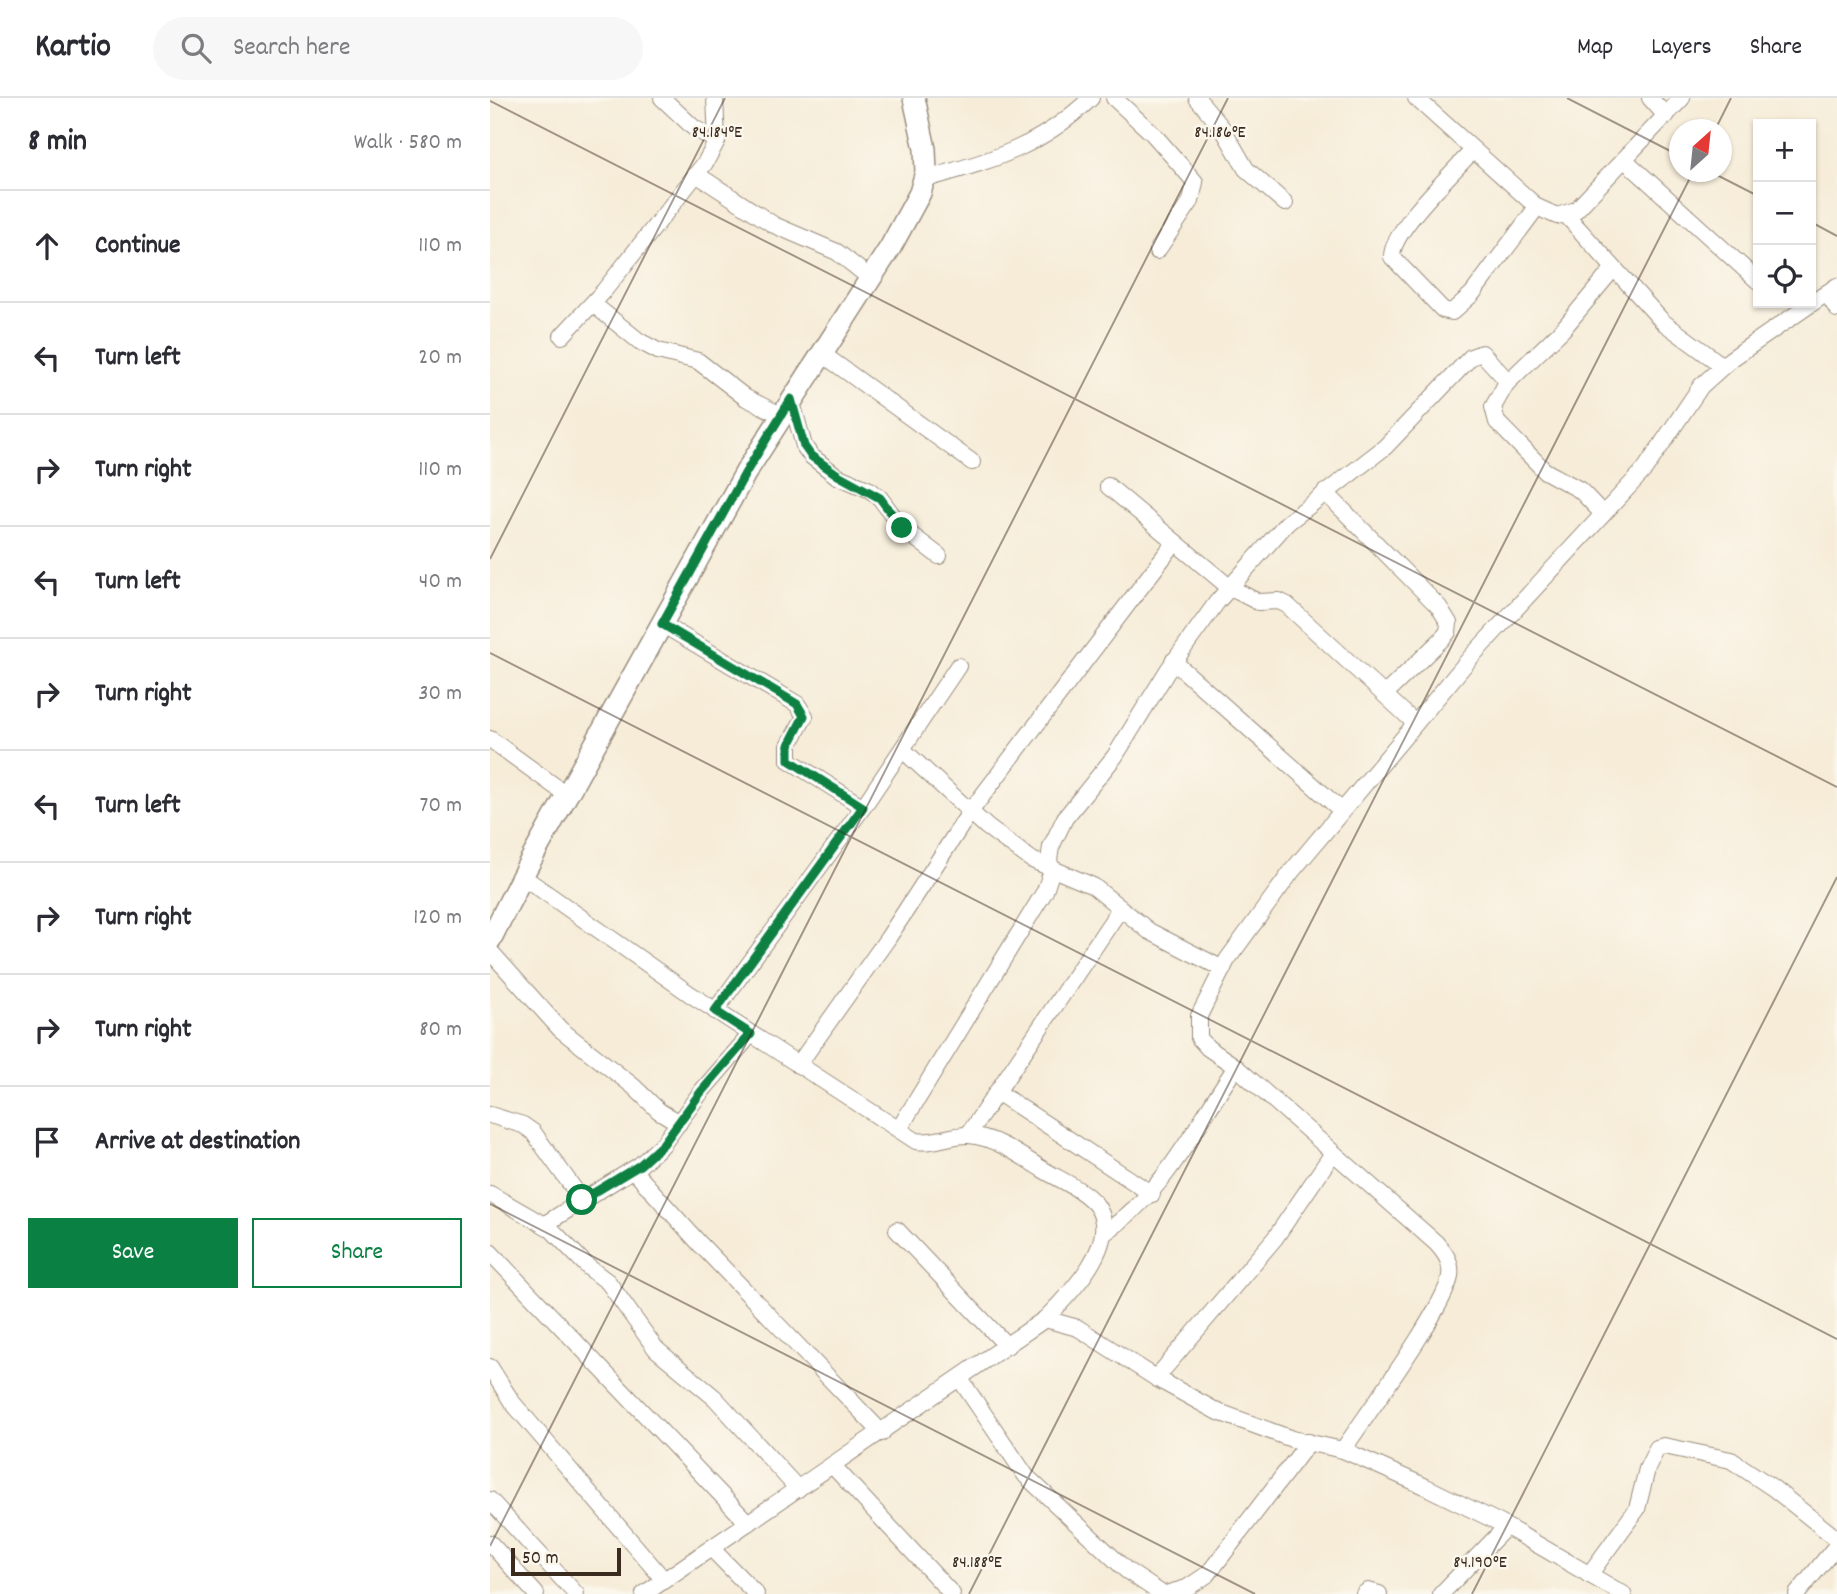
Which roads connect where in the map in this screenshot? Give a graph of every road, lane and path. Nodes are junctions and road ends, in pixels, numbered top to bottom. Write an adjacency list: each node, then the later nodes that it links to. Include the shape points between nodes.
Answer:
1 (662, 98): 11 (street, via 694,128)
2 (715, 98): 11 (street)
3 (914, 98): 15 (main road, via 925,149)
4 (1091, 98): 15 (street, via 1052,132 1022,148)
5 (1114, 98): 19 (street, via 1195,182 1191,201)
6 (1197, 98): 16 (street, via 1219,122 1246,169)
7 (1416, 98): 12 (street)
8 (1650, 98): 10 (street)
9 (1682, 98): 10 (street)
10 (1666, 116): 13 (street)
11 (716, 141): 14 (street)
12 (1473, 150): 17 (street); 17 (street, via 1392,249 1392,257 1443,310 1452,312 1472,294)
13 (1626, 161): 18 (street); 21 (street)
14 (696, 174): 22 (street, via 774,225 836,252); 24 (street)
15 (923, 180): 22 (main road, via 906,220)
16 (1285, 203)
17 (1537, 207): 18 (street)
18 (1566, 215): 20 (street)
19 (1157, 251)
20 (1613, 269): 30 (street, via 1662,322); 31 (street, via 1563,329)
21 (1753, 276)
22 (870, 278): 29 (main road)
23 (1832, 289): 26 (street); 27 (street)
24 (593, 303): 28 (street); 32 (street, via 657,351 698,361 746,398)
25 (1787, 308): 27 (street)
26 (1837, 309)
27 (1795, 315): 30 (street)
28 (562, 335)
29 (821, 353): 32 (main road); 33 (street)
30 (1723, 366): 36 (street, via 1701,386 1653,458)
31 (1506, 384): 35 (street, via 1482,353 1475,353 1385,447); 36 (street, via 1493,407 1497,422 1545,471 1580,490)
32 (786, 407): 38 (street, via 811,456 880,498 902,528); 40 (main road)
33 (972, 462)
34 (1108, 486): 37 (street)
35 (1325, 492): 39 (street, via 1287,523); 43 (street, via 1439,607 1449,623 1441,640)
36 (1602, 514): 44 (street)
37 (1175, 542): 39 (street); 50 (street)
38 (939, 556)
39 (1229, 587): 41 (street); 43 (street, via 1258,602 1287,605)
40 (662, 624): 47 (main road); 48 (street, via 797,704 804,716 789,745 789,760)
41 (1173, 661): 49 (street); 51 (street, via 1115,756 1065,818 1051,847)
42 (958, 666): 46 (street)
43 (1385, 694): 44 (street)
44 (1414, 722): 49 (street)
45 (490, 739): 47 (street)
46 (903, 750): 48 (street); 50 (street)
47 (567, 795): 52 (main road)
48 (863, 807): 57 (street)
49 (1341, 810): 56 (street, via 1271,898)
50 (970, 812): 51 (street, via 1002,839); 59 (street)
51 (1052, 870): 53 (street, via 1093,886); 64 (street, via 1045,891)
52 (522, 876): 54 (main road); 57 (street)
53 (1120, 909): 56 (street, via 1149,931); 61 (street)
54 (490, 940)
55 (490, 951): 63 (street, via 560,1029)
56 (1223, 969): 60 (street, via 1197,1028 1208,1048)
57 (715, 1011): 58 (street)
58 (751, 1034): 59 (street); 63 (street)
59 (798, 1065): 64 (street)
60 (1236, 1068): 66 (street); 69 (street)
61 (997, 1093): 65 (street); 69 (street)
62 (490, 1115): 70 (street, via 533,1132)
63 (679, 1123): 67 (street)
64 (899, 1129): 65 (street, via 916,1141 932,1143)
65 (968, 1135): 73 (street, via 987,1139 1083,1194 1102,1217)
66 (1333, 1153): 78 (street, via 1275,1238); 82 (street, via 1436,1243 1451,1266 1450,1280 1435,1309)
67 (633, 1170): 70 (street); 80 (street)
68 (490, 1194): 71 (street)
69 (1152, 1194): 73 (street)
70 (582, 1200): 71 (street)
71 (545, 1224): 84 (street, via 608,1282 656,1349 715,1398)
72 (898, 1230): 76 (street)
73 (1103, 1234): 75 (street, via 1079,1281)
74 (490, 1252): 86 (street)
75 (1045, 1319): 76 (street); 78 (street, via 1078,1328)
76 (1007, 1346): 79 (street)
77 (490, 1367): 93 (street, via 512,1402)
78 (1156, 1378): 81 (street, via 1216,1411)
79 (960, 1379): 80 (street); 99 (street, via 1034,1484 1126,1570)
80 (882, 1433): 83 (street)
81 (1309, 1442): 82 (street); 99 (street, via 1220,1561 1196,1583)
82 (1343, 1450): 87 (street)
83 (832, 1466): 84 (street); 94 (street)
84 (798, 1489): 86 (street)
85 (490, 1500): 96 (street)
86 (748, 1524): 91 (street)
87 (1506, 1527): 92 (street); 102 (street)
88 (1837, 1539): 92 (street, via 1731,1460 1664,1446 1652,1456 1637,1509)
89 (490, 1543): 95 (street)
90 (1837, 1545): 104 (street)
91 (711, 1549): 93 (street); 98 (street)
92 (1589, 1575): 103 (street)
93 (664, 1580): 97 (street)
94 (951, 1593)
95 (536, 1594)
96 (576, 1594)
97 (644, 1594)
98 (756, 1594)
99 (1164, 1594)
100 (1364, 1594): 101 (street)
101 (1379, 1594)
102 (1441, 1594)
103 (1623, 1594)
104 (1797, 1594)

